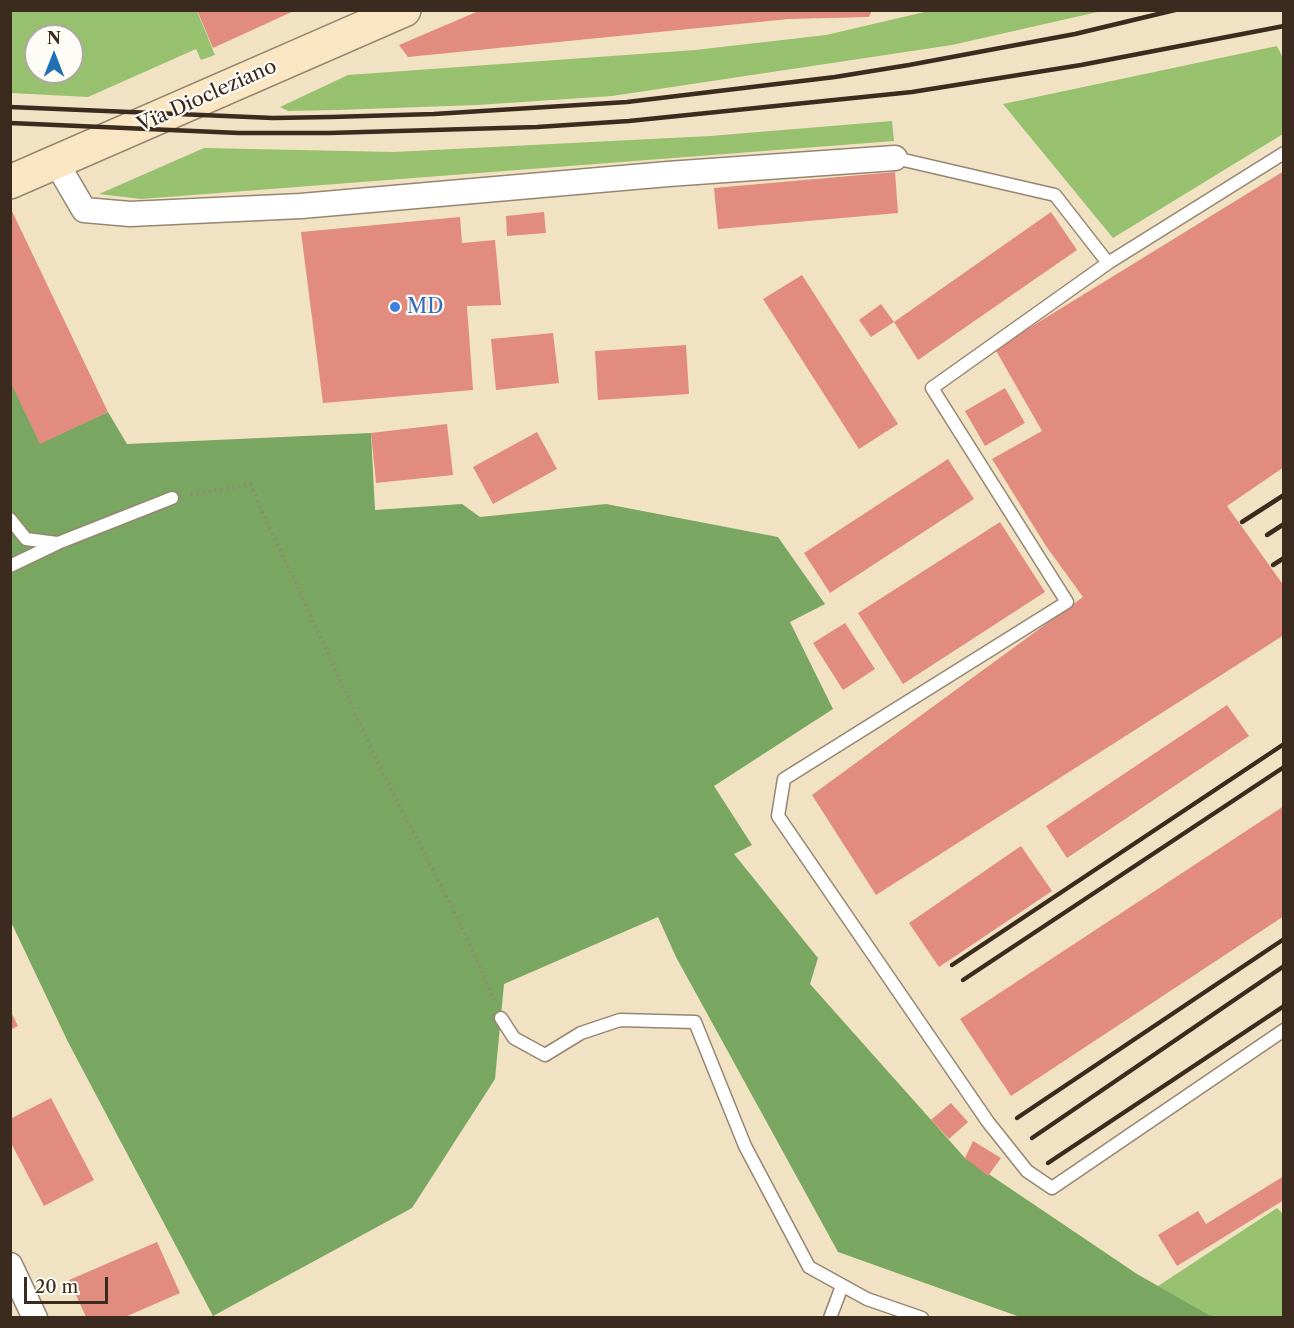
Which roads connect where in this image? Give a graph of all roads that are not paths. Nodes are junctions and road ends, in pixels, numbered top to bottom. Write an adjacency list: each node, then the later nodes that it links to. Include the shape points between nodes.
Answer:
1 (404, 10): 4 (street, Via Diocleziano)
2 (1284, 153): 6 (lane)
3 (895, 158): 4 (street, via 301,206 130,214 84,210); 6 (lane, via 1055,195)
4 (56, 162): 5 (street, Via Diocleziano)
5 (10, 182)
6 (1108, 263): 12 (lane, via 932,388 1067,602 784,779 778,816 987,1122 1027,1171 1052,1188)
7 (172, 498): 9 (lane)
8 (10, 519): 9 (lane, via 26,539)
9 (58, 543): 10 (lane)
10 (10, 566)
11 (501, 1017): 14 (lane, via 514,1038 545,1055 581,1033 620,1020 695,1022 745,1146 810,1267)
12 (1284, 1030)
13 (10, 1265): 15 (street)
14 (842, 1286): 16 (lane); 17 (lane, via 867,1299)
15 (35, 1317)
16 (830, 1317)
17 (922, 1317)

